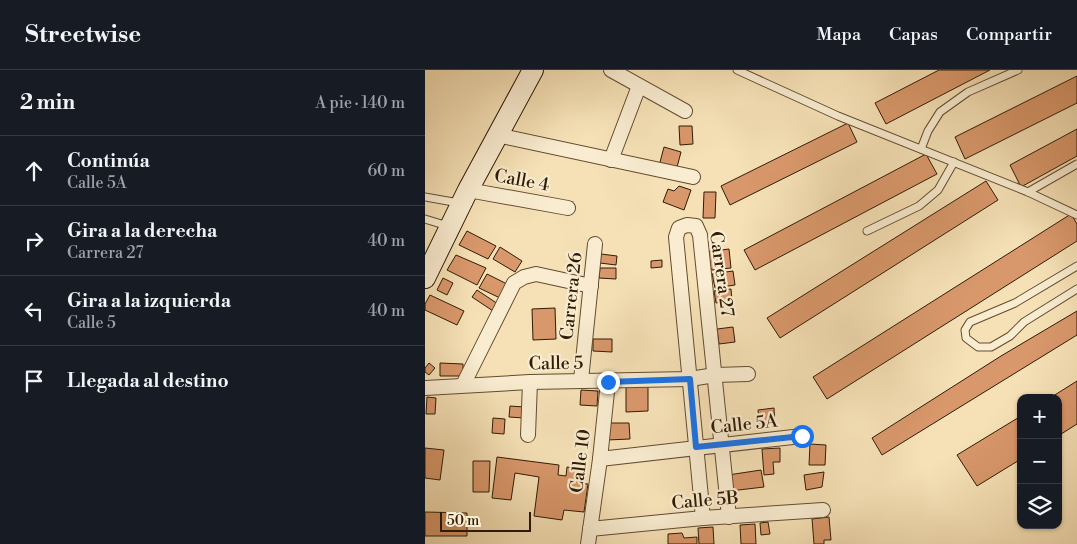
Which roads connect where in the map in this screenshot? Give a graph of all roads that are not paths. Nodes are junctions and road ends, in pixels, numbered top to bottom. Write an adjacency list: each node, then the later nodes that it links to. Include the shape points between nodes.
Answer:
1 (611, 70): 5 (street)
2 (737, 70): 8 (lane, via 838,116)
3 (1018, 70): 8 (lane, via 968,92 940,112)
4 (530, 71): 7 (street)
5 (639, 86): 6 (street); 9 (street)
6 (685, 111)
7 (497, 135): 9 (street); 15 (street)
8 (921, 148): 10 (lane)
9 (611, 160): 12 (street)
10 (954, 162): 13 (lane); 20 (lane, via 938,190 919,206)
11 (1077, 164): 13 (lane)
12 (693, 177)
13 (1028, 192): 17 (lane)
14 (425, 197): 15 (lane)
15 (465, 197): 16 (street, Calle 4); 19 (street)
16 (569, 208)
17 (1077, 215)
18 (425, 218): 19 (lane)
19 (449, 227): 23 (street)
20 (867, 231)
21 (595, 244): 24 (street, Carrera 26)
22 (1077, 266): 25 (lane, via 1015,303 970,322 965,338 978,347 991,347)
23 (425, 278)
24 (591, 286): 29 (street, Carrera 26); 32 (street, via 536,274 514,283)
25 (1077, 289)
26 (748, 374): 27 (street, Calle 5)
27 (715, 375): 28 (street, Calle 5); 28 (street, Carrera 27, via 700,235 696,226 687,226 679,228 676,237); 36 (street, Carrera 27)
28 (690, 379): 31 (street, Calle 5); 37 (street, Carrera 27)
29 (581, 380): 30 (street, Calle 5); 31 (street, Calle 5)
30 (530, 382): 32 (street, Calle 5); 34 (street)
31 (608, 382): 38 (street, Calle 10)
32 (463, 386): 33 (street, Calle 5)
33 (425, 388)
34 (528, 434)
35 (802, 436): 36 (street, Calle 5A)
36 (721, 445): 37 (street, Calle 5A); 40 (street, Carrera 27)
37 (696, 447): 38 (street, Calle 5A); 41 (street, Carrera 27)
38 (600, 459): 42 (street, Calle 10)
39 (823, 510): 40 (street, Calle 5B)
40 (729, 517): 41 (street, Calle 5B)
41 (703, 518): 42 (street, Calle 5B)
42 (590, 529): 43 (street, Calle 10)
43 (588, 544)

